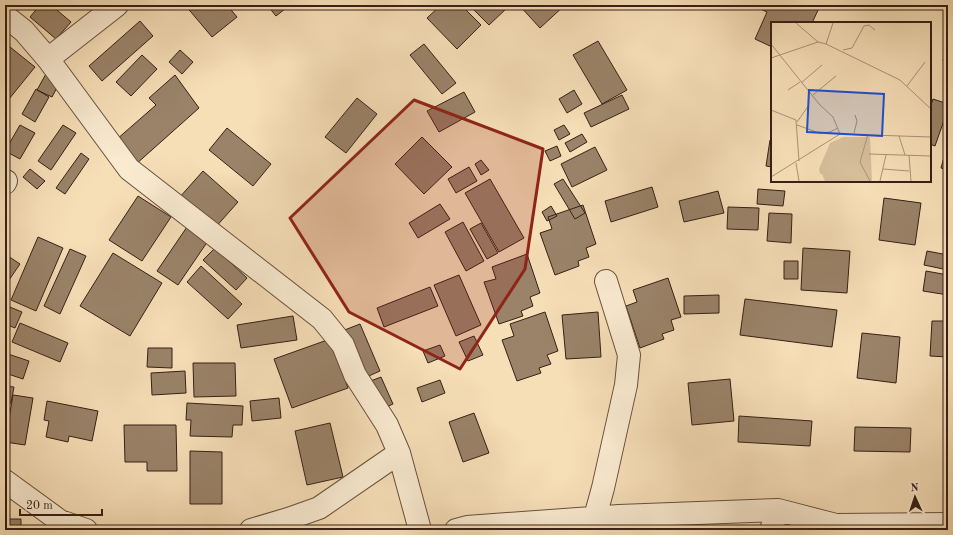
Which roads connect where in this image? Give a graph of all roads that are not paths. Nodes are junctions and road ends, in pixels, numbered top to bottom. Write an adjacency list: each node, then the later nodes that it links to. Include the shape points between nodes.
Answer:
1 (117, 5): 3 (street)
2 (5, 16): 3 (street, via 24,31)
3 (48, 59): 5 (street, via 129,170 322,319 343,345 355,375 387,425)
4 (606, 281): 8 (street, via 629,355 626,385 604,488)
5 (399, 453): 13 (street, via 319,508); 14 (street)
6 (5, 481): 12 (street, via 60,521)
7 (948, 509): 11 (street, via 853,511)
8 (595, 517): 9 (street); 15 (street)
9 (774, 520): 11 (street)
10 (948, 524): 11 (street)
11 (836, 525)
12 (86, 530)
13 (251, 530)
14 (420, 530)
15 (456, 530)

